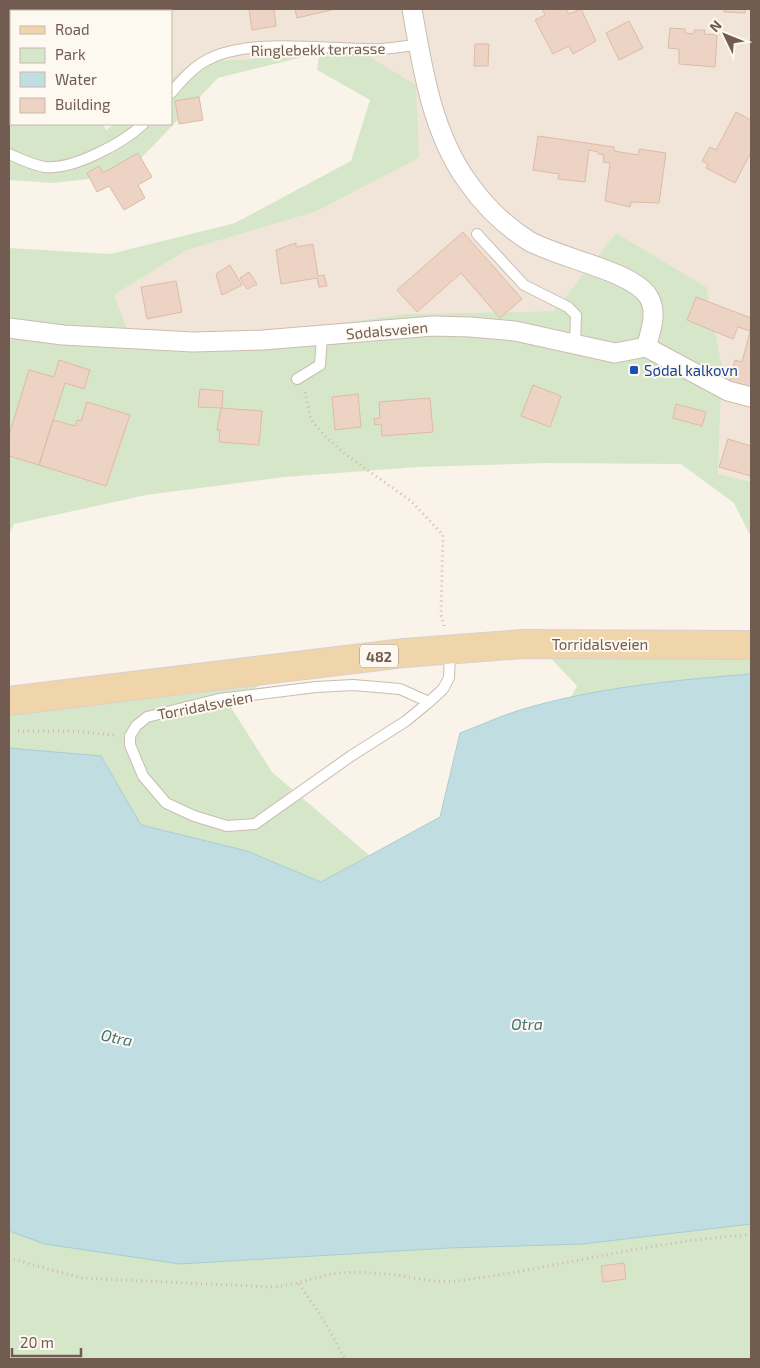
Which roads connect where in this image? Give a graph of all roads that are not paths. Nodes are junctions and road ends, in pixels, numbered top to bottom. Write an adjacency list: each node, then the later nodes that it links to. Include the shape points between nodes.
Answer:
1 (412, 9): 2 (street)
2 (418, 45): 3 (lane, Ringlebekk terrasse, via 380,49 259,48 227,53 193,70); 10 (street, via 436,123 467,181 501,219 530,241 624,276 640,286 649,297 653,312)
3 (172, 92)
4 (142, 125): 5 (lane, via 104,150 66,164 47,167)
5 (9, 154)
6 (477, 234): 9 (lane, via 524,285 568,307 576,316)
7 (9, 328): 8 (street, Sødalsveien, via 63,335 193,342)
8 (322, 336): 9 (street, Sødalsveien, via 452,326 515,331); 11 (lane, via 320,365)
9 (575, 343): 10 (street, Sødalsveien, via 615,353)
10 (646, 347): 12 (street, via 728,391)
11 (296, 379)
12 (751, 397)
13 (751, 645): 14 (main road, Torridalsveien / 482, via 523,644)
14 (450, 651): 15 (main road, Torridalsveien / 482, via 404,653); 16 (lane, via 449,678)
15 (9, 701)
16 (429, 702): 16 (lane, Torridalsveien, via 255,824 227,826 166,803 143,776 132,753 130,736 147,717 219,699 316,687 374,685 400,689)

